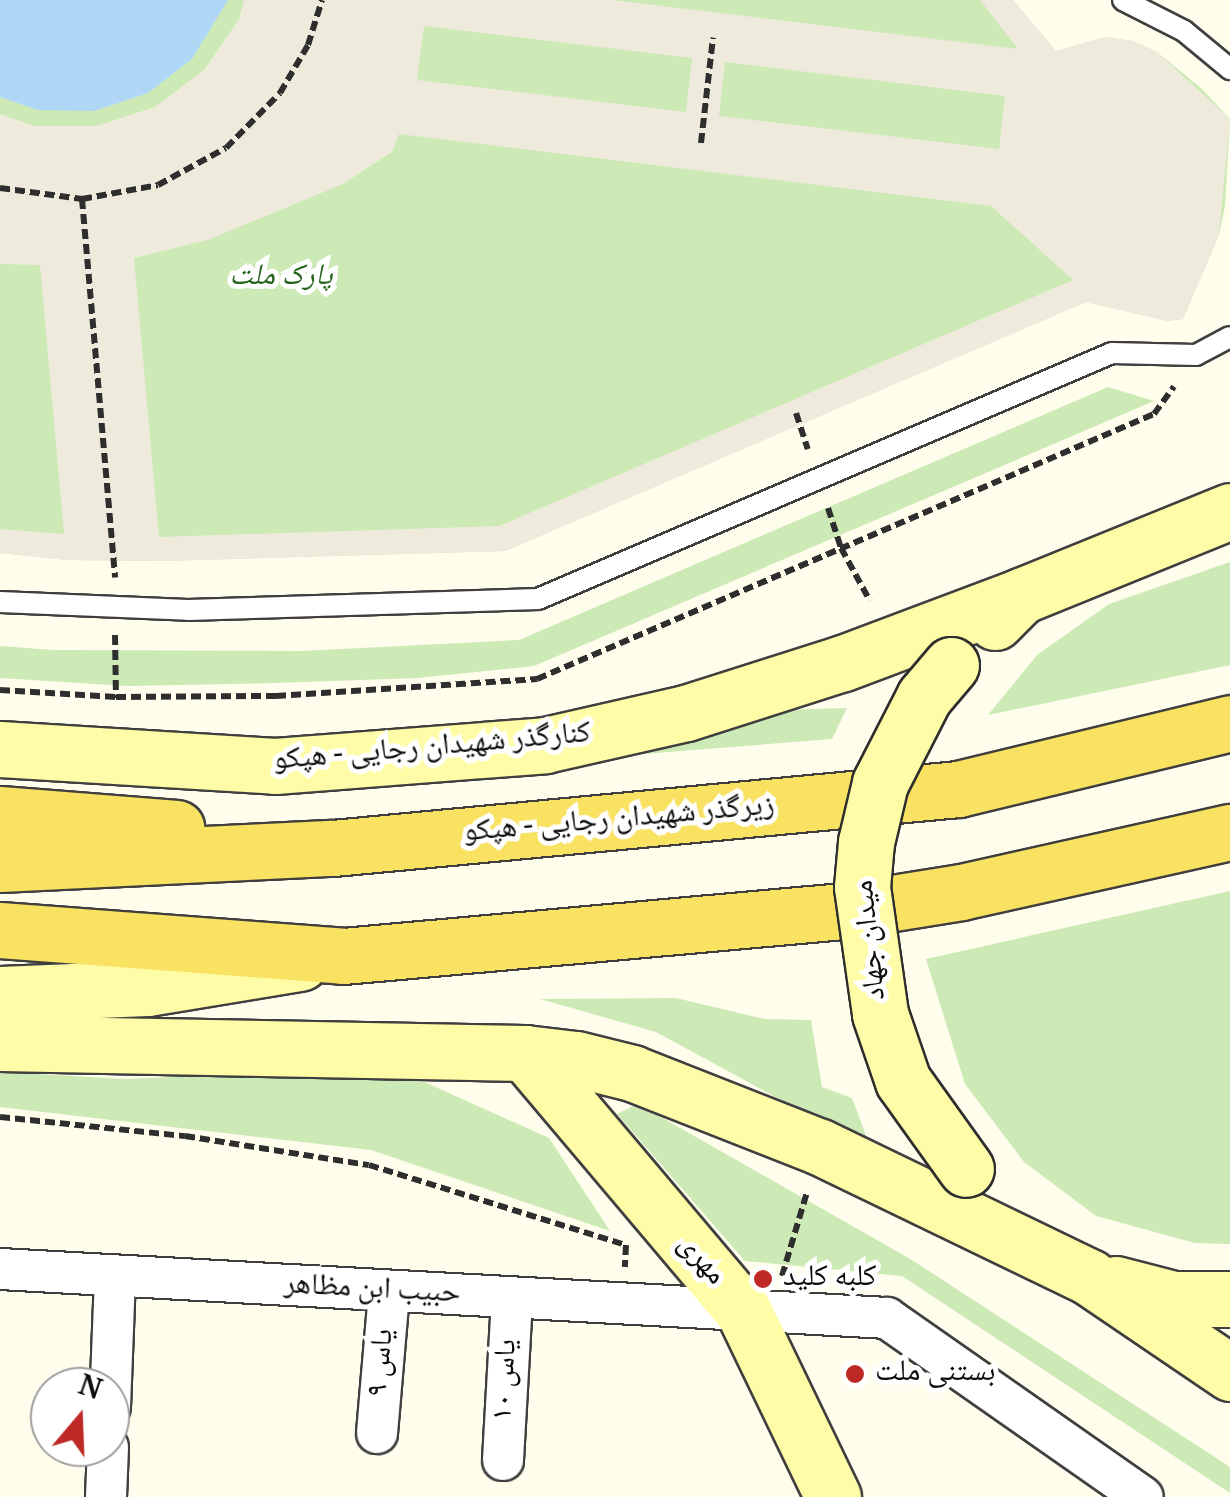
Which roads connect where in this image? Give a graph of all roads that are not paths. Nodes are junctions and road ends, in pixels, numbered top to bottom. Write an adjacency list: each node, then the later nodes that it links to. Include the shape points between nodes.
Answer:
1 (1123, 0): 2 (lane, via 1184,31)
2 (1230, 69)
3 (1230, 338): 6 (lane, via 1196,355 1112,353 538,599 114,609)
4 (1230, 511): 5 (main road, میدان جهاد)
5 (1021, 596): 8 (main road, کنارگذر شهیدان رجایی - هپکو, via 686,712 545,745 275,766); 20 (main road, میدان جهاد, bridge, via 924,697 880,783 862,887 880,1014 903,1081 966,1169 1036,1240)
6 (0, 602)
7 (1230, 723): 11 (main road, زیرگذر شهیدان رجایی - هپکو, via 958,789)
8 (0, 750)
9 (0, 814): 11 (main road)
10 (1230, 832): 14 (main road, via 843,911)
11 (333, 848): 12 (main road, زیرگذر شهیدان رجایی - هپکو)
12 (0, 864)
13 (0, 930): 14 (main road)
14 (343, 956): 15 (main road, via 147,988)
15 (0, 994)
16 (0, 1043): 17 (main road)
17 (525, 1053): 20 (main road, via 632,1073 820,1148); 24 (main road, مهری)
18 (0, 1269): 19 (street, حبیب ابن مظاهر)
19 (116, 1276): 21 (street, حبیب ابن مظاهر); 25 (street)
20 (1088, 1277): 23 (main road, میدان جهاد, via 1173,1299); 26 (main road)
21 (389, 1292): 22 (street, حبیب ابن مظاهر); 27 (street, یاس ۹)
22 (512, 1299): 24 (street, حبیب ابن مظاهر); 28 (street, یاس ۱۰)
23 (1230, 1299)
24 (757, 1313): 31 (main road, مهری); 32 (street, حبیب ابن مظاهر, via 887,1318)
25 (112, 1367)
26 (1230, 1373)
27 (377, 1433)
28 (503, 1460)
29 (107, 1467): 30 (street)
30 (106, 1497)
31 (832, 1497)
32 (1142, 1497)

